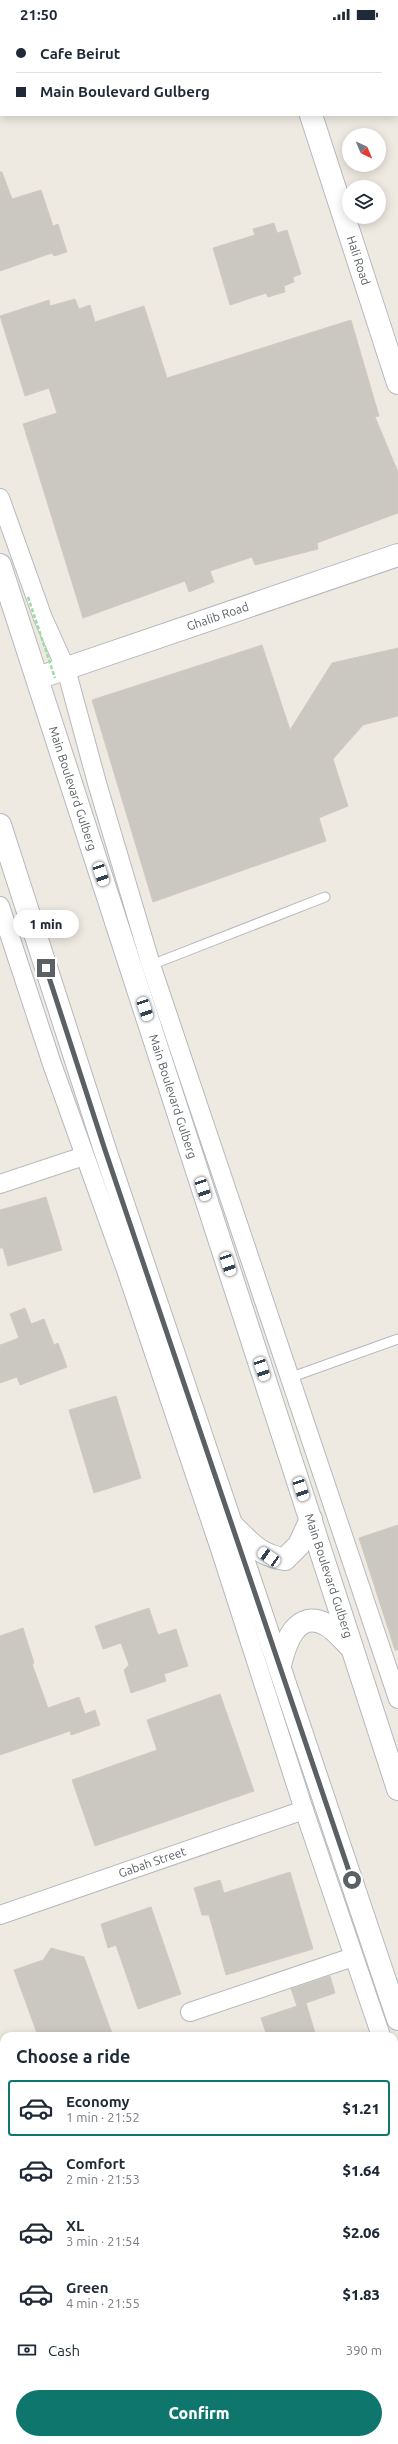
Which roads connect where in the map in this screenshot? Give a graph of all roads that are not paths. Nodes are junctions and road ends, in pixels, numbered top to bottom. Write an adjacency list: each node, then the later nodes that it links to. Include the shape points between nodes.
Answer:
1 (310, 116): 2 (main road, Hali Road)
2 (397, 376)
3 (0, 498): 6 (street, via 43,618)
4 (398, 555): 6 (main road, Ghalib Road)
5 (0, 565): 6 (main road, Main Boulevard Gulberg)
6 (53, 675): 10 (street, via 96,783); 15 (main road, Main Boulevard Gulberg)
7 (0, 825): 16 (main road, via 105,1150)
8 (325, 897): 10 (lane)
9 (0, 906): 11 (street)
10 (151, 965): 14 (street)
11 (84, 1156): 12 (street); 21 (street, via 126,1270 218,1541)
12 (0, 1184)
13 (398, 1339): 14 (lane)
14 (289, 1378): 19 (street)
15 (310, 1519): 16 (main road, via 299,1545 285,1559 269,1557); 17 (main road, Main Boulevard Gulberg)
16 (233, 1526): 18 (main road)
17 (352, 1648): 18 (main road, via 326,1625 310,1621 300,1625 286,1640); 20 (main road, Main Boulevard Gulberg)
18 (280, 1665): 25 (main road)
19 (398, 1699)
20 (398, 1789)
21 (304, 1810): 22 (street, Gabah Street); 23 (street)
22 (0, 1915)
23 (354, 1957): 24 (street); 26 (street)
24 (190, 2012)
25 (398, 2019)
26 (380, 2032)

